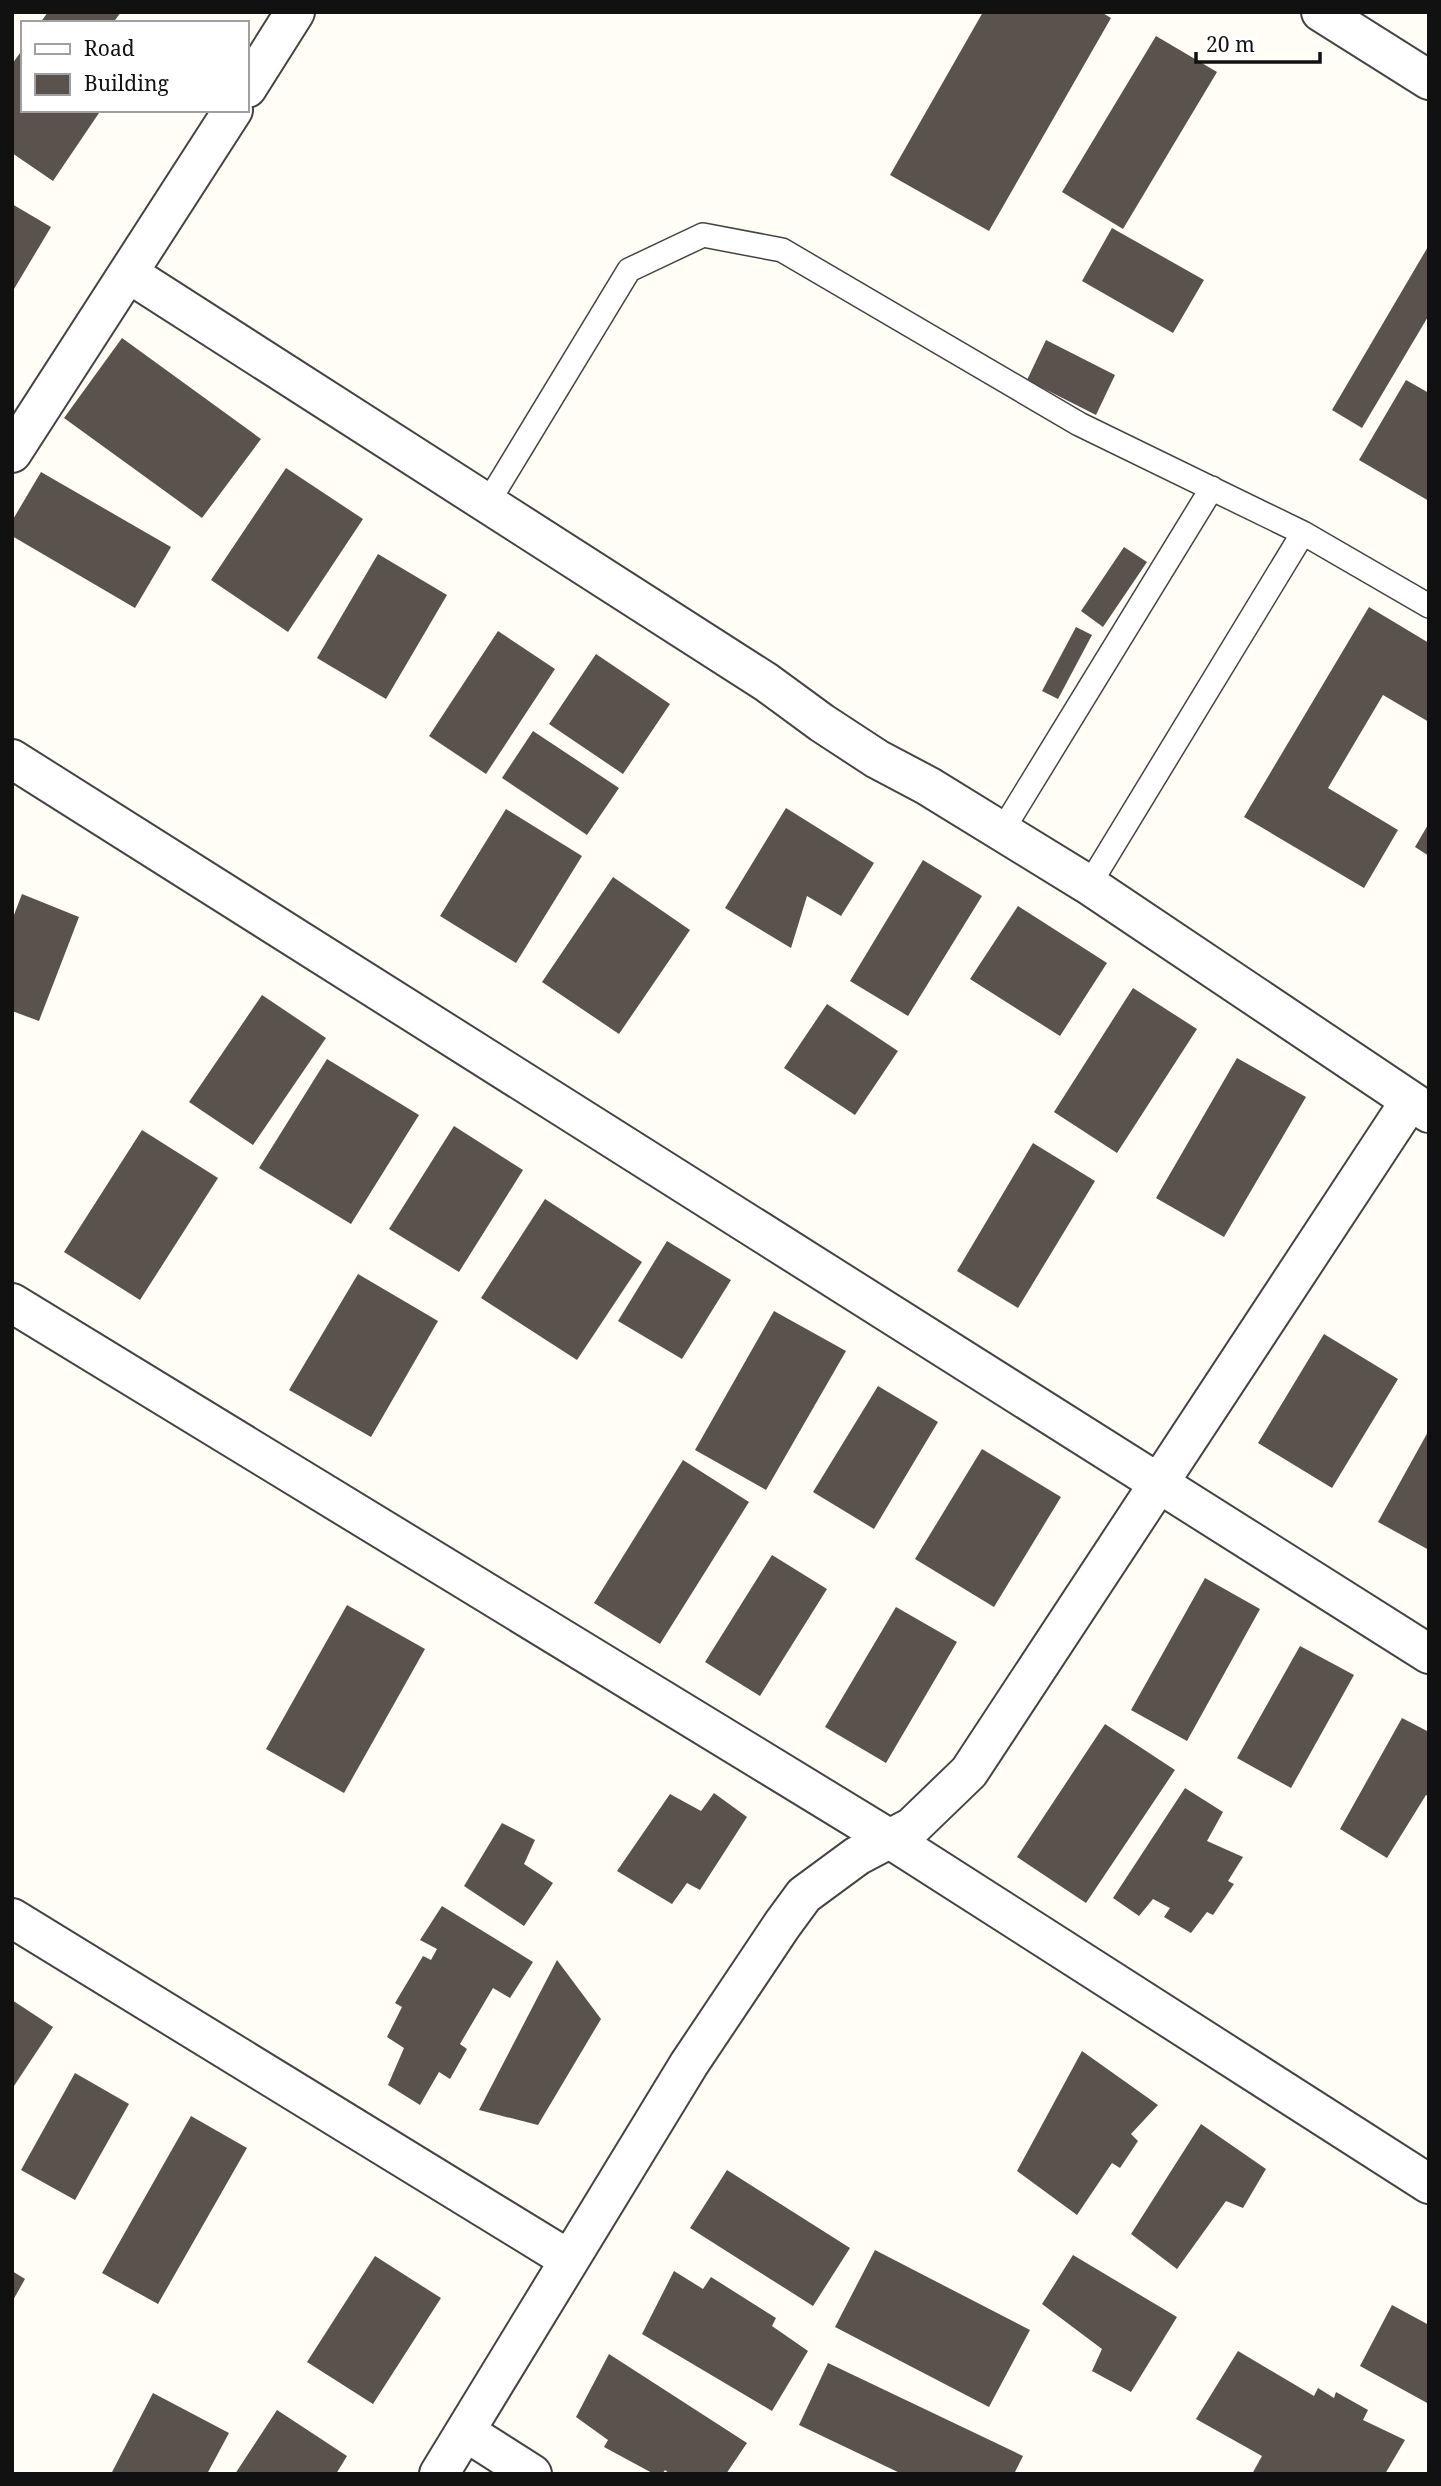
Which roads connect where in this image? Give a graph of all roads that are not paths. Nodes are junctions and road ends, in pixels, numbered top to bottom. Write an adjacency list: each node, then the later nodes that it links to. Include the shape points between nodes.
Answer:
1 (296, 12): 4 (street)
2 (1321, 12): 3 (street)
3 (1429, 80)
4 (248, 86)
5 (232, 112): 6 (street)
6 (128, 273): 7 (street); 9 (street)
7 (12, 453)
8 (1212, 488): 9 (lane, via 1079,424 782,250 703,235 629,270); 10 (lane); 13 (lane)
9 (487, 504): 13 (street, via 766,682 877,759)
10 (1303, 533): 11 (lane); 14 (lane)
11 (1429, 606)
12 (12, 759): 17 (street)
13 (1002, 831): 14 (street)
14 (1089, 886): 15 (street)
15 (1419, 1107): 17 (street)
16 (12, 1303): 19 (street)
17 (1158, 1483): 18 (street); 19 (street, via 969,1772 912,1827)
18 (1429, 1654)
19 (890, 1839): 21 (street); 22 (street, via 857,1856 804,1895 689,2064)
20 (12, 1918): 22 (street)
21 (1429, 2185)
22 (568, 2259): 23 (street)
23 (466, 2432): 24 (street); 25 (street)
24 (439, 2474)
25 (532, 2474)

